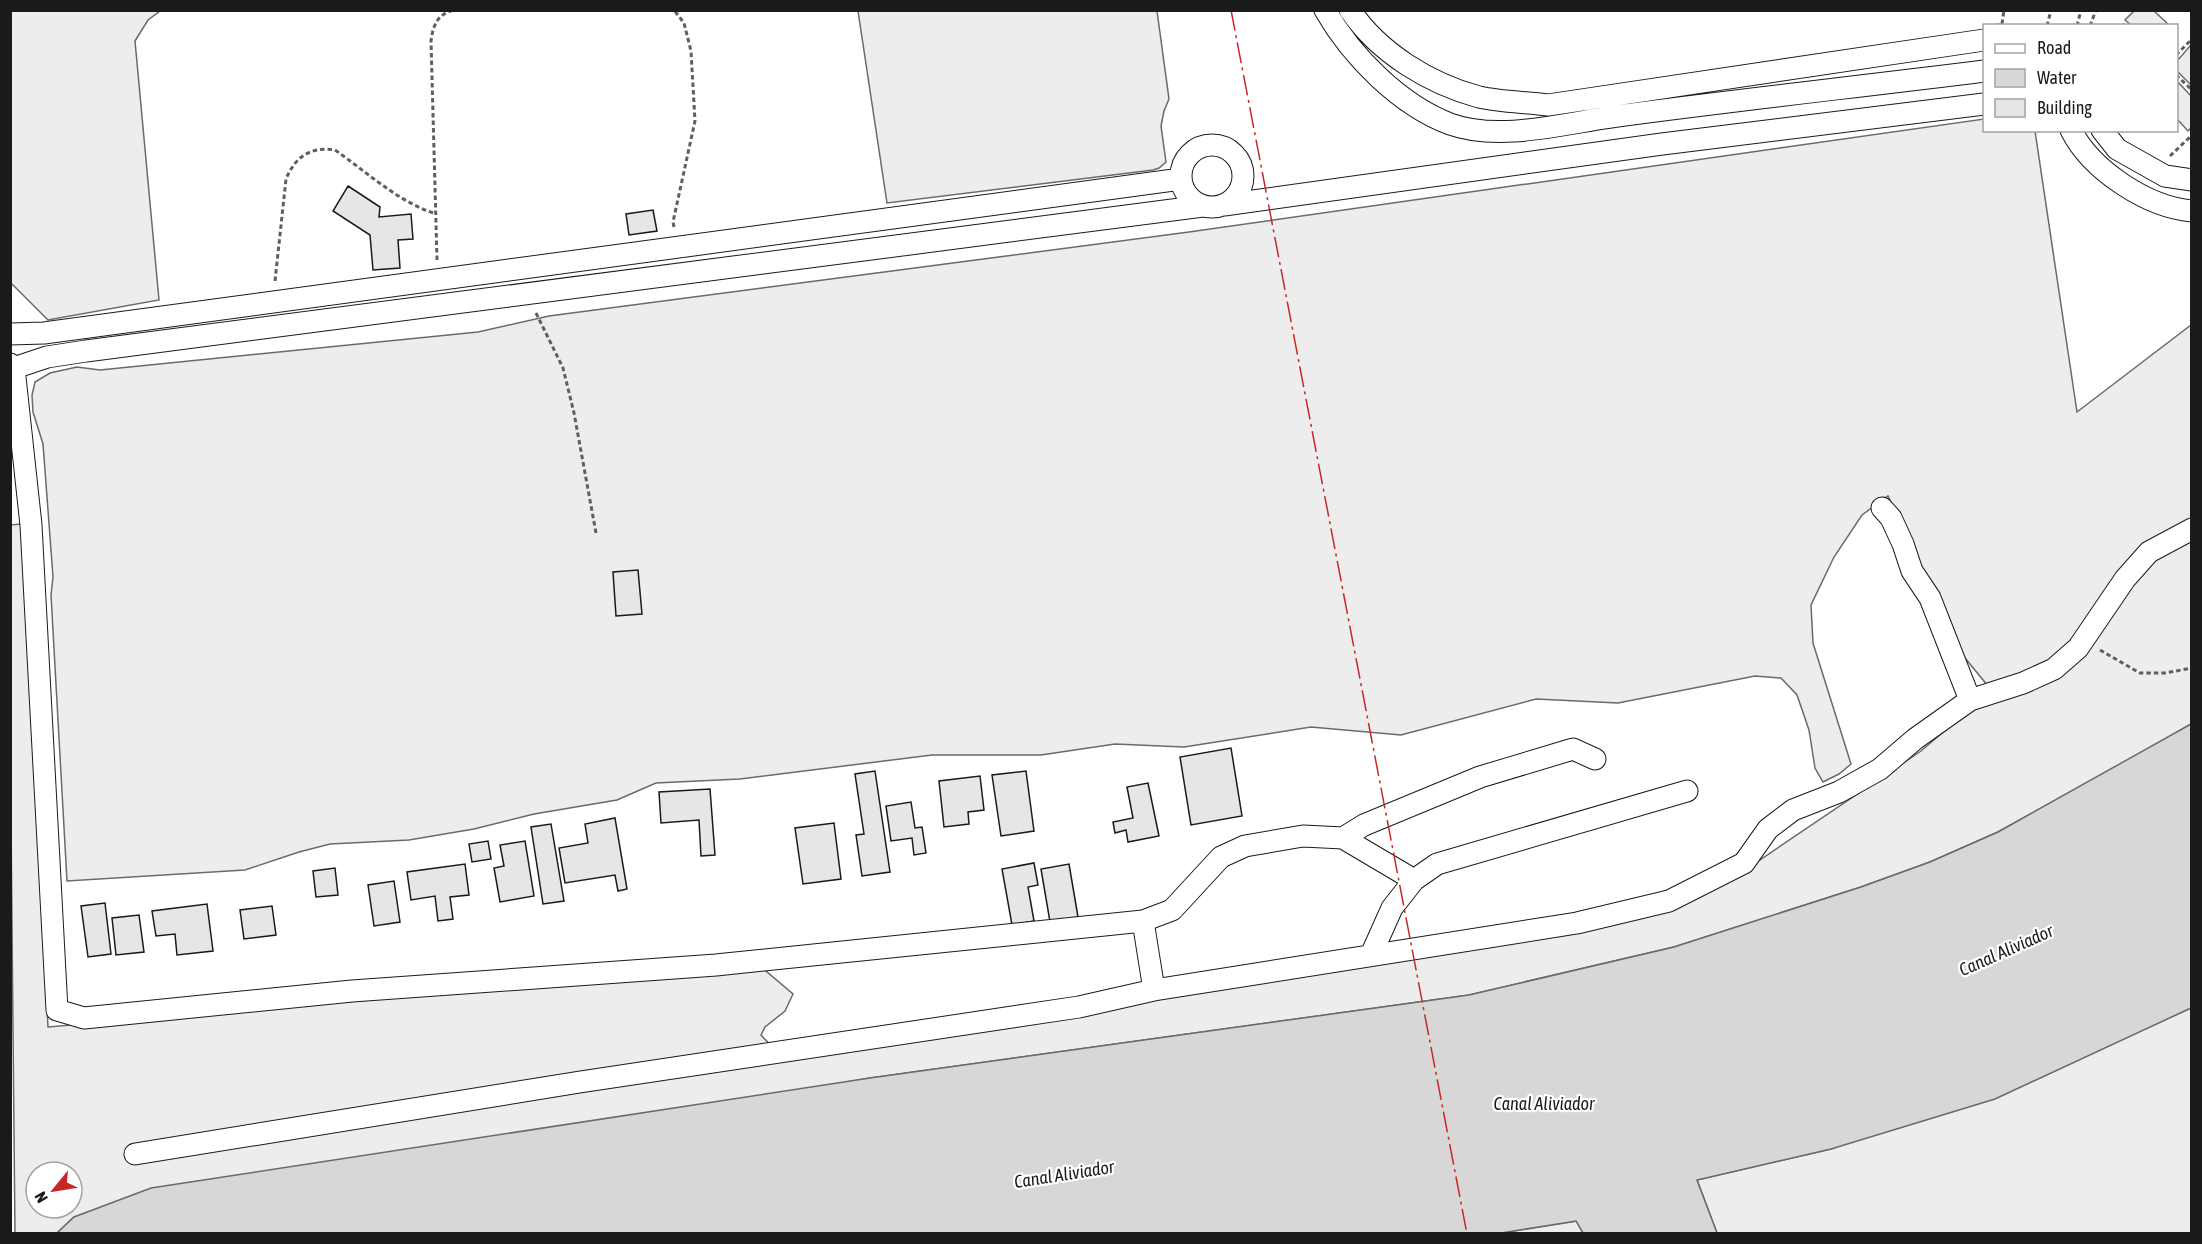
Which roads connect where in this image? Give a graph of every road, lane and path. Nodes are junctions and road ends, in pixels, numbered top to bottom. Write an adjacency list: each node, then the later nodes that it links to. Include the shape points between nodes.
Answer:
1 (454, 10): 27 (path, via 439,18 431,41)
2 (674, 10): 28 (path, via 684,23 691,51 695,121 673,222)
3 (1325, 10): 13 (street, via 1371,71)
4 (1350, 10): 10 (street, via 1391,53)
5 (2004, 10): 6 (path)
6 (2001, 24)
7 (1983, 33): 15 (street, via 1548,105)
8 (2192, 45): 9 (path, via 2189,42)
9 (2178, 53)
10 (1409, 64): 13 (street); 15 (street, via 1439,83)
11 (1983, 71): 17 (street, via 1538,128 1491,132)
12 (2178, 77): 14 (path)
13 (1389, 87): 17 (street, via 1413,107)
14 (2192, 90)
15 (1468, 93): 17 (street)
16 (1983, 104): 25 (street, via 1662,144)
17 (1452, 125)
18 (2072, 132): 26 (street, via 2107,175 2141,196)
19 (2104, 132): 23 (street, via 2117,149 2165,176)
20 (2192, 135): 21 (path)
21 (2167, 160)
22 (1181, 179): 24 (street, via 1186,194); 25 (street, via 1182,165 1195,149 1214,144 1233,152 1240,161 1243,181 1240,191); 28 (street)
23 (2192, 180)
24 (1203, 206): 25 (street); 29 (street)
25 (1224, 206)
26 (2192, 211)
27 (436, 214): 30 (path); 32 (path, via 397,196 334,150 309,151 299,157 286,179 277,275)
28 (676, 248): 29 (street); 30 (street)
29 (680, 274): 31 (street)
30 (437, 280): 32 (street)
31 (526, 294): 33 (street); 38 (path, via 563,368)
32 (267, 303): 33 (street); 34 (street, via 44,333)
33 (271, 327): 35 (street, via 47,357)
34 (10, 334)
35 (12, 366): 46 (street, via 31,525 57,1010 84,1018 352,991 716,965)
36 (1882, 508): 41 (street, via 1891,518 1912,571 1930,598)
37 (2192, 530): 39 (street, via 2149,552 2125,579)
38 (596, 533)
39 (2078, 648): 40 (path, via 2096,647 2140,673 2165,674); 41 (street, via 2054,669)
40 (2192, 668)
41 (1970, 700): 47 (street, via 1881,769 1839,792 1793,810 1768,829 1744,863 1669,901 1577,923)
42 (1595, 759): 44 (street, via 1573,749 1480,777 1364,825)
43 (1687, 791): 45 (street, via 1437,864)
44 (1344, 838): 45 (street); 46 (street, via 1303,836 1245,846 1221,857 1172,910)
45 (1414, 880): 47 (street, via 1392,908)
46 (1143, 921): 48 (street)
47 (1371, 955): 48 (street)
48 (1154, 990): 49 (street, via 1079,1007 569,1083)
49 (135, 1154)

